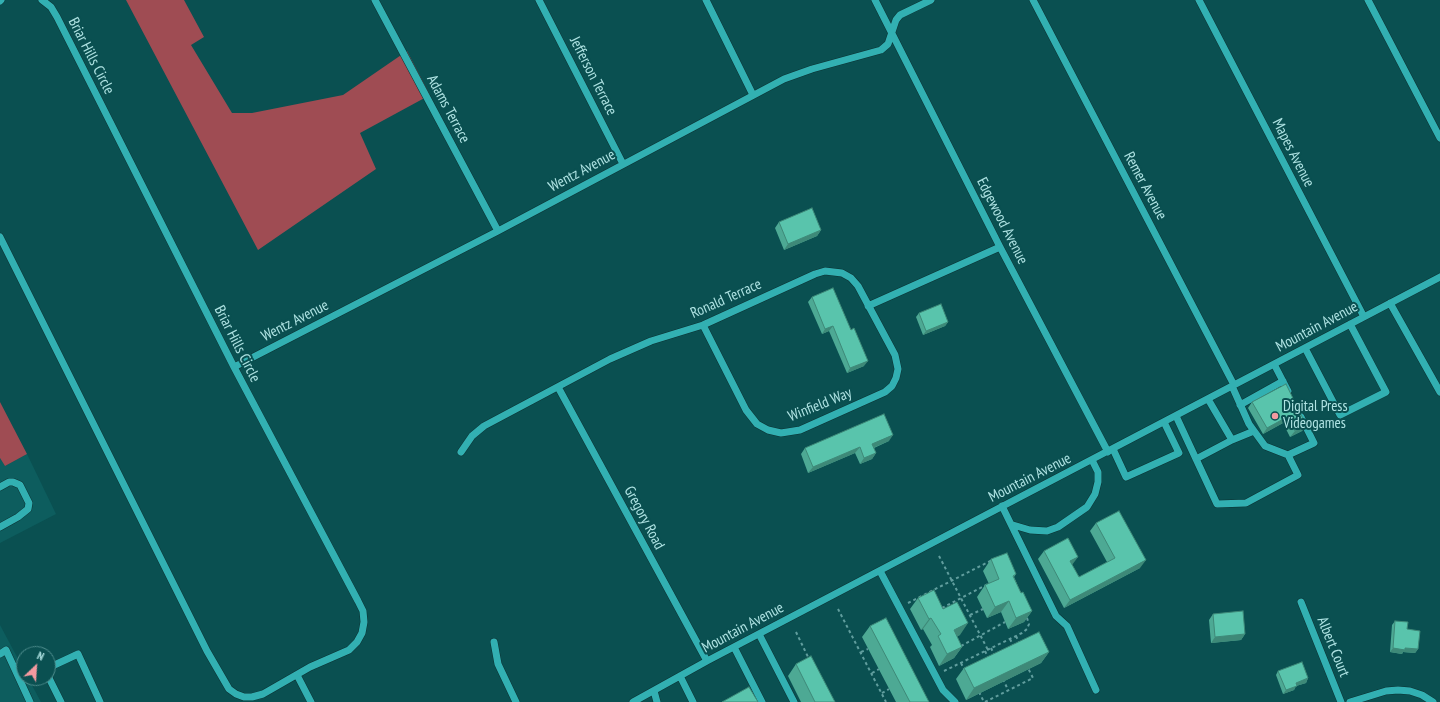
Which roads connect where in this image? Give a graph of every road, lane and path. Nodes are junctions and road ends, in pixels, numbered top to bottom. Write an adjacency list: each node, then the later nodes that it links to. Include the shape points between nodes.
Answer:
1 (42, 0): 25 (street, Briar Hills Circle, via 51,7 57,17)
2 (374, 0): 14 (street, Adams Terrace)
3 (539, 0): 13 (street, Jefferson Terrace)
4 (706, 0): 11 (street)
5 (875, 0): 10 (street, Edgewood Avenue)
6 (931, 0): 10 (street, Wentz Avenue, via 900,15)
7 (1033, 0): 27 (street, Remer Avenue)
8 (1199, 0): 20 (street, Mapes Avenue)
9 (1368, 0): 12 (street)
10 (891, 31): 11 (street, Wentz Avenue, via 888,44 881,50 784,78); 16 (street, Edgewood Avenue)
11 (753, 95): 13 (street, Wentz Avenue)
12 (1440, 138)
13 (623, 164): 14 (street, Wentz Avenue)
14 (498, 231): 25 (street, Wentz Avenue)
15 (0, 238): 96 (street, Briar Hills Circle, via 224,682 236,694 252,698)
16 (1000, 247): 19 (street); 38 (street, Edgewood Avenue)
17 (1440, 277): 18 (street, Mountain Avenue)
18 (1390, 303): 20 (street, Mountain Avenue); 29 (street)
19 (868, 306): 22 (street, Ronald Terrace, via 851,278 835,271 825,271); 22 (street, Winfield Way, via 897,360 898,369 892,386 881,394 794,432 768,430 751,418)
20 (1364, 317): 21 (street, Mountain Avenue)
21 (1350, 324): 23 (street, Mountain Avenue); 23 (street, via 1386,392 1340,415)
22 (703, 325): 28 (street, Ronald Terrace, via 651,341 610,359)
23 (1305, 348): 24 (street, Mountain Avenue)
24 (1274, 364): 26 (street); 27 (street, Mountain Avenue)
25 (234, 368): 96 (street, Briar Hills Circle, via 363,611 362,633 349,650)
26 (1283, 382): 30 (street); 32 (street)
27 (1233, 385): 31 (street, Mountain Avenue); 32 (street, Remer Avenue)
28 (558, 387): 39 (street, Ronald Terrace, via 484,426 472,436); 86 (street, Gregory Road)
29 (1440, 392)
30 (1290, 395)
31 (1208, 400): 34 (street, Mountain Avenue); 37 (street)
32 (1240, 405): 36 (street, Remer Avenue)
33 (1297, 409): 40 (street, via 1314,443)
34 (1176, 416): 35 (street, Mountain Avenue); 41 (street)
35 (1164, 422): 38 (street, Mountain Avenue); 38 (street, Edgewood Avenue, via 1178,452 1126,477)
36 (1254, 431): 37 (street); 40 (street, Remer Avenue, via 1265,446)
37 (1232, 440): 41 (street)
38 (1110, 451): 42 (street, Mountain Avenue)
39 (462, 452)
40 (1288, 455): 41 (street, via 1298,475 1246,503 1217,504)
41 (1196, 459)
42 (1092, 460): 44 (street, Mountain Avenue); 45 (street, via 1098,472 1098,482 1095,494 1087,507 1058,527 1046,531)
43 (0, 487): 46 (street, via 9,482 20,485 29,503 28,509)
44 (1002, 506): 45 (street); 51 (street, Mountain Avenue)
45 (1013, 525): 104 (street, via 1056,616 1067,626)
46 (0, 527)
47 (939, 556): 52 (path)
48 (1002, 558): 49 (path, via 999,556)
49 (985, 563): 50 (path); 52 (path)
50 (988, 569)
51 (880, 571): 60 (street); 70 (street, Mountain Avenue)
52 (952, 580): 56 (path); 57 (path)
53 (988, 584): 54 (path)
54 (983, 586): 55 (path); 57 (path)
55 (986, 593)
56 (918, 598): 59 (path); 60 (path)
57 (961, 598): 63 (path); 65 (path)
58 (1301, 602): 120 (street, Albert Court)
59 (922, 604)
60 (900, 608): 97 (street)
61 (838, 609): 82 (path)
62 (983, 609): 65 (path)
63 (936, 611)
64 (1026, 614): 72 (path, via 1029,624)
65 (970, 615): 66 (path)
66 (971, 618): 67 (path); 71 (path)
67 (966, 621)
68 (1005, 622): 71 (path)
69 (796, 632): 87 (path)
70 (759, 634): 75 (street, Mountain Avenue); 116 (street)
71 (980, 635): 76 (path); 80 (path)
72 (1016, 636): 73 (path); 78 (path)
73 (1010, 639): 77 (path); 81 (path)
74 (494, 642): 112 (street, via 498,664)
75 (734, 647): 86 (street, Mountain Avenue); 115 (street)
76 (957, 648)
77 (991, 648): 80 (path); 85 (path)
78 (1022, 648)
79 (868, 649): 82 (path)
80 (987, 650): 84 (path); 88 (path)
81 (1016, 651)
82 (861, 652): 94 (path)
83 (0, 654): 108 (street, via 6,650)
84 (967, 660): 89 (path); 92 (path)
85 (997, 660)
86 (706, 661): 98 (street, Mountain Avenue)
87 (811, 662)
88 (991, 662)
89 (961, 663): 95 (path); 97 (path)
90 (56, 664): 110 (street, via 78,654)
91 (1026, 664): 103 (path, via 1033,678)
92 (970, 666)
93 (879, 669): 94 (path)
94 (872, 673): 106 (path)
95 (967, 674)
96 (297, 675): 111 (street)
97 (936, 675): 118 (street, via 944,690)
98 (680, 676): 105 (street, Mountain Avenue); 114 (street)
99 (1002, 677): 103 (path)
100 (53, 686): 109 (street)
101 (977, 688): 119 (path)
102 (889, 689): 106 (path)
103 (1008, 690): 119 (path)
104 (1096, 690)
105 (654, 691): 107 (street, Mountain Avenue); 113 (street)
106 (882, 693): 117 (path)
107 (637, 701)
108 (30, 702)
109 (61, 702)
110 (100, 702)
111 (311, 702)
112 (516, 702)
113 (657, 702)
114 (693, 702)
115 (762, 702)
116 (794, 702)
117 (886, 702)
118 (955, 702)
119 (984, 702)
120 (1341, 702)
121 (1350, 702): 122 (street, via 1398,690 1422,695)
122 (1433, 702)

